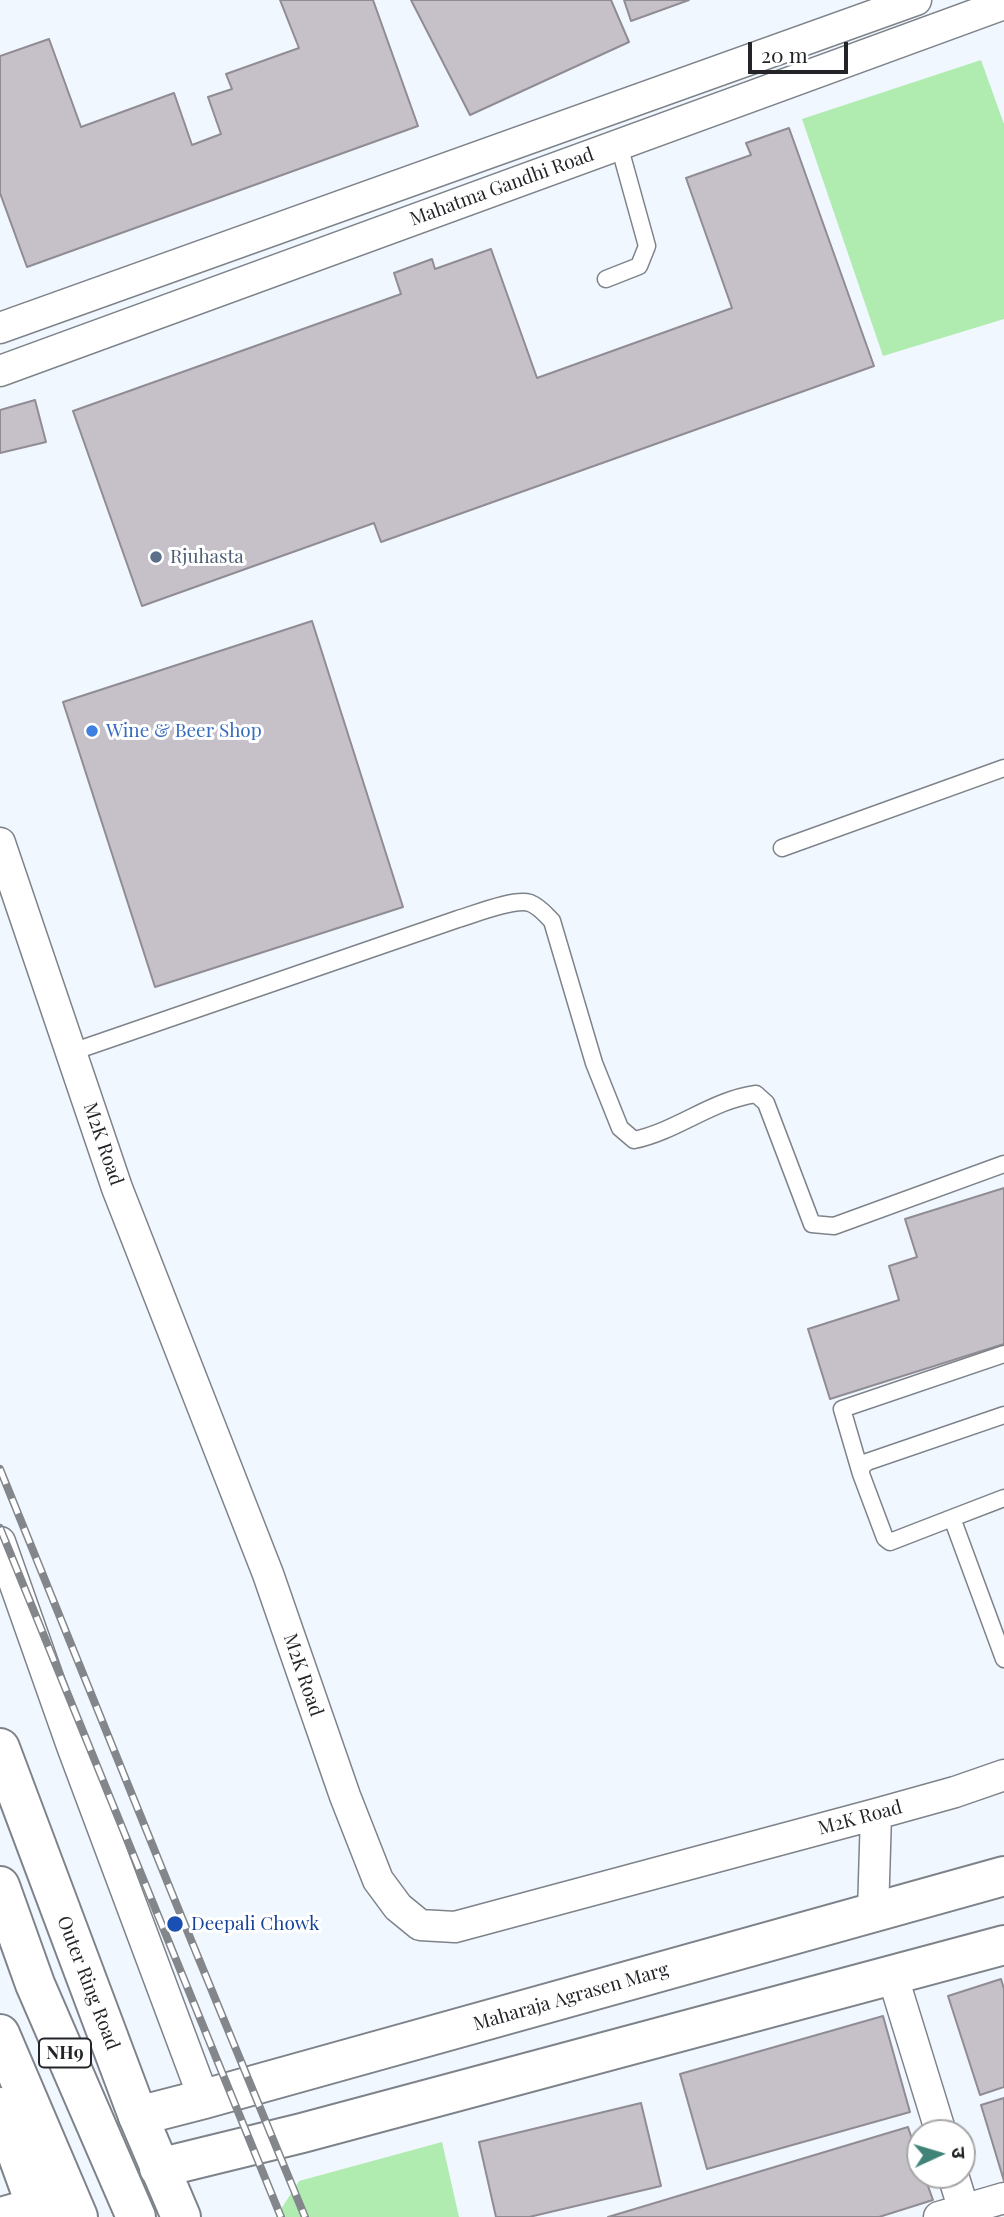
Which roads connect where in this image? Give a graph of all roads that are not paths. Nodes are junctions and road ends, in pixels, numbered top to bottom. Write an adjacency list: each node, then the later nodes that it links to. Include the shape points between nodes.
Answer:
1 (916, 0): 5 (street, Mahatma Gandhi Road)
2 (1004, 4): 3 (street, Mahatma Gandhi Road)
3 (619, 145): 4 (lane, via 647,246 639,266); 6 (street, Mahatma Gandhi Road)
4 (606, 279)
5 (0, 328)
6 (0, 371)
7 (1004, 768): 9 (lane)
8 (0, 843): 10 (street, M2K Road)
9 (782, 848)
10 (72, 1052): 11 (lane, via 458,919 528,902 552,921 594,1063 620,1128 634,1140 654,1136 736,1097 756,1094 766,1103 812,1224 834,1226); 21 (street, M2K Road, via 117,1188 268,1574 350,1808 378,1880 398,1907 421,1925 455,1927)
11 (1004, 1164)
12 (1004, 1354): 14 (lane, via 842,1409)
13 (1004, 1415): 14 (lane, via 867,1462)
14 (861, 1474): 16 (lane, via 890,1542)
15 (1004, 1498): 16 (lane)
16 (952, 1518): 18 (lane)
17 (0, 1542): 30 (street)
18 (1004, 1659)
19 (0, 1748): 32 (main road, Outer Ring Road)
20 (1004, 1775): 21 (street, M2K Road)
21 (876, 1814): 24 (street)
22 (1004, 1876): 24 (main road, Maharaja Agrasen Marg)
23 (0, 1886): 41 (main road, NH9, via 35,1984)
24 (873, 1913): 27 (main road, Maharaja Agrasen Marg)
25 (1004, 1945): 26 (main road)
26 (892, 1974): 29 (main road); 33 (street)
27 (533, 2008): 29 (main road); 30 (main road, Maharaja Agrasen Marg)
28 (0, 2034): 40 (main road, NH9)
29 (550, 2066): 35 (main road)
30 (204, 2099): 32 (main road, Maharaja Agrasen Marg)
31 (0, 2107): 34 (main road)
32 (138, 2116): 35 (main road, Outer Ring Road)
33 (936, 2119)
34 (8, 2154): 38 (main road)
35 (159, 2168): 42 (main road, Outer Ring Road)
36 (954, 2189): 39 (street)
37 (1004, 2198): 39 (street)
38 (25, 2214)
39 (957, 2215)
40 (78, 2217)
41 (136, 2217)
42 (181, 2217)

